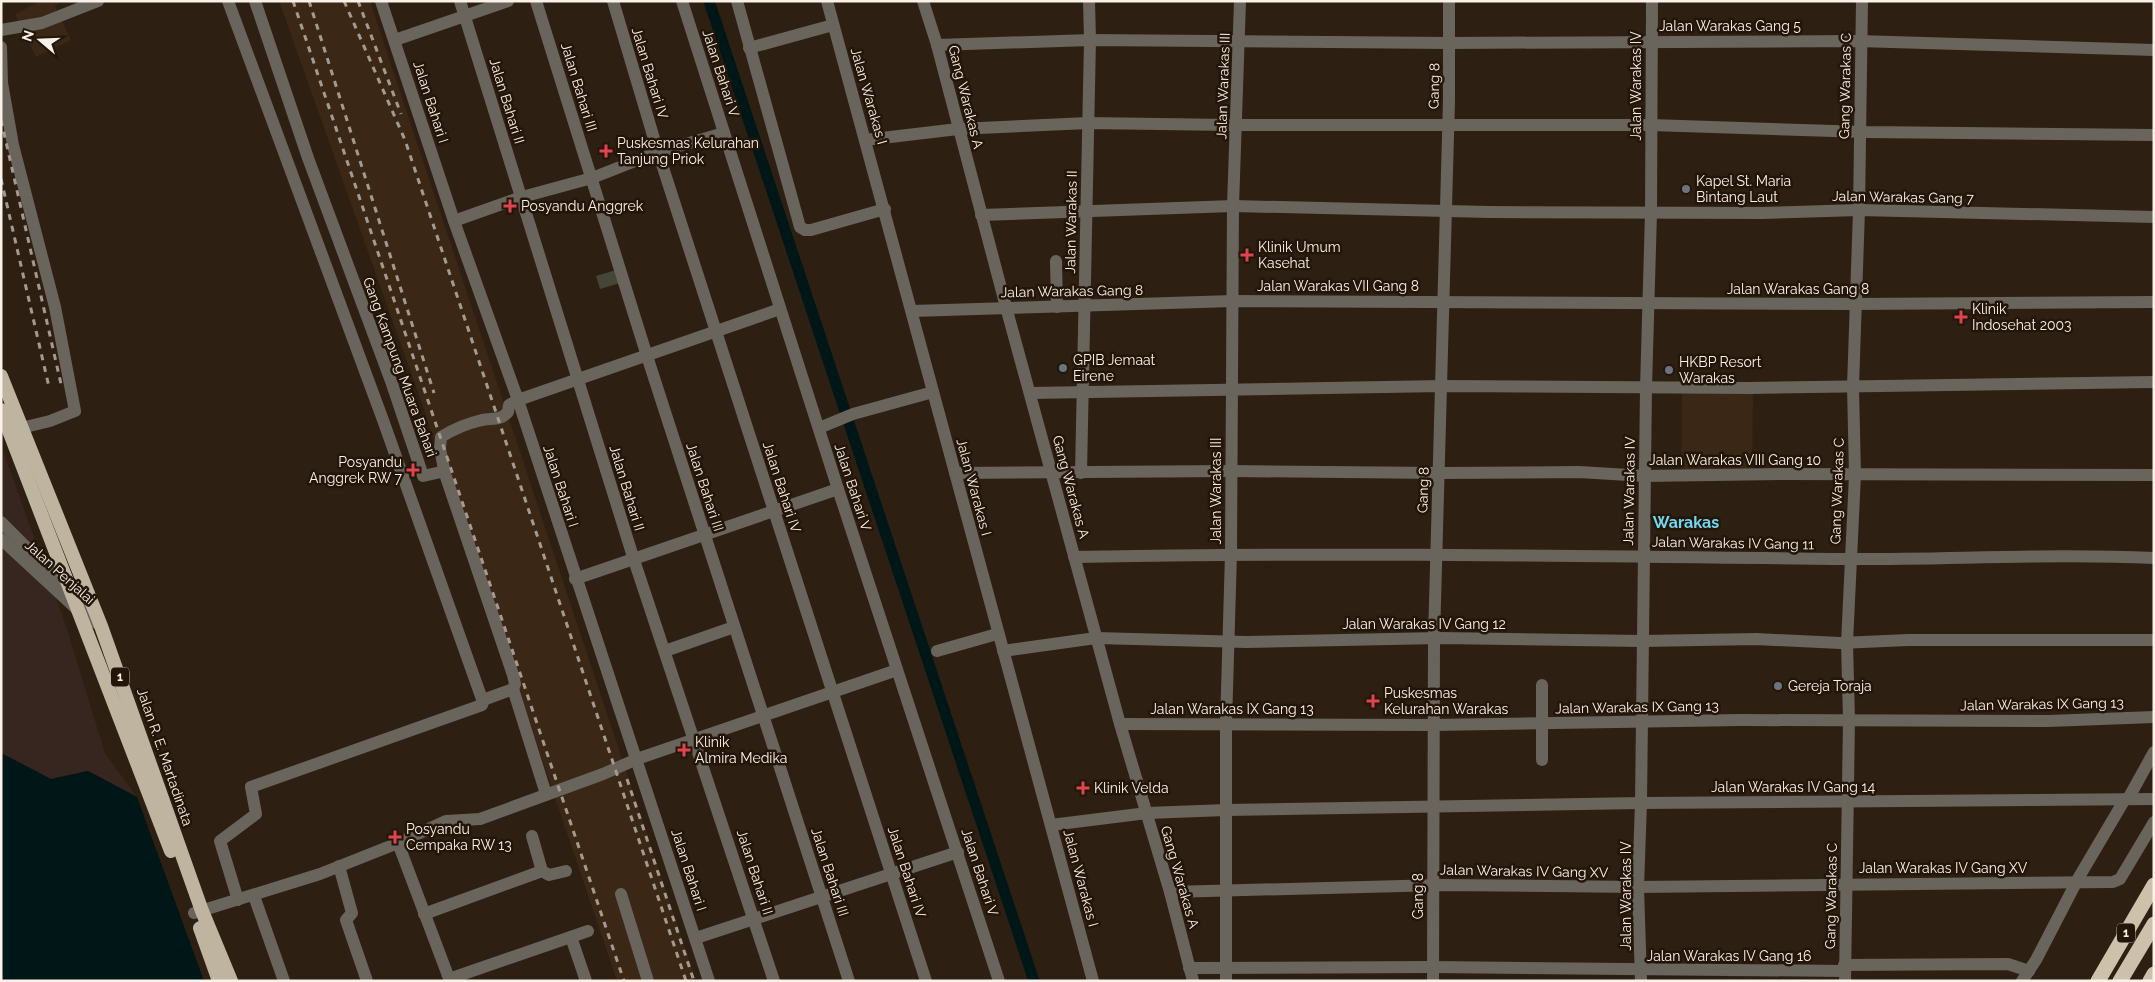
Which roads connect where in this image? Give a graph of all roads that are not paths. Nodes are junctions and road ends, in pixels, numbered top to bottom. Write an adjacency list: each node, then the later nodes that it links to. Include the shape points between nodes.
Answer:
1 (98, 1): 18 (street)
2 (228, 1): 90 (street)
3 (255, 1): 88 (street, Gang Kampung Muara Bahari)
4 (381, 1): 22 (street, Jalan Bahari I)
5 (460, 1): 19 (street, Jalan Bahari II)
6 (508, 1): 19 (street)
7 (536, 1): 42 (street, Jalan Bahari III)
8 (613, 1): 41 (street, Jalan Bahari IV)
9 (682, 1): 38 (street, Jalan Bahari V)
10 (737, 1): 30 (street)
11 (827, 1): 20 (street, Jalan Warakas I)
12 (923, 1): 28 (street, Gang Warakas A)
13 (1089, 1): 23 (street, Jalan Warakas II)
14 (1240, 1): 26 (street, Jalan Warakas III)
15 (1449, 1): 27 (street, Gang 8)
16 (1652, 1): 24 (street, Jalan Warakas IV)
17 (1862, 1): 25 (street, Gang Warakas C)
18 (84, 4): 21 (street, via 42,22)
19 (465, 17): 22 (street); 43 (street, Jalan Bahari II)
20 (833, 25): 30 (street); 40 (street, Jalan Warakas I)
21 (1, 30)
22 (394, 40): 52 (street, Jalan Bahari I)
23 (1090, 40): 26 (street); 28 (street); 32 (street, Jalan Warakas II)
24 (1652, 41): 25 (street, Jalan Warakas Gang 5); 27 (street, Jalan Warakas Gang 5); 34 (street, Jalan Warakas IV)
25 (1861, 41): 31 (street, Jalan Warakas Gang 5); 37 (street, Gang Warakas C)
26 (1240, 43): 27 (street, Jalan Warakas Gang 5); 33 (street, Jalan Warakas III)
27 (1449, 43): 35 (street, Gang 8)
28 (937, 45): 36 (street, Gang Warakas A)
29 (1, 47): 79 (street, via 2,82 13,145 54,307 76,411)
30 (748, 48): 44 (street, via 801,227 811,230)
31 (2154, 50)
32 (1088, 123): 33 (street); 36 (street); 48 (street, Jalan Warakas II)
33 (1236, 125): 35 (street); 45 (street, Jalan Warakas III)
34 (1651, 125): 35 (street); 37 (street); 49 (street, Jalan Warakas IV)
35 (1448, 126): 46 (street, Gang 8)
36 (958, 129): 40 (street); 50 (street, Gang Warakas A)
37 (1860, 132): 39 (street); 47 (street, Gang Warakas C)
38 (724, 133): 41 (street); 62 (street, Jalan Bahari V)
39 (2154, 135)
40 (865, 140): 44 (street, Jalan Warakas I)
41 (658, 152): 42 (street); 64 (street, Jalan Bahari IV)
42 (592, 178): 43 (street); 65 (street, Jalan Bahari III)
43 (522, 197): 52 (street); 67 (street, Jalan Bahari II)
44 (884, 205): 63 (street, Jalan Warakas I)
45 (1233, 206): 46 (street, Jalan Warakas Gang 7); 48 (street); 54 (street, Jalan Warakas III)
46 (1445, 210): 49 (street, Jalan Warakas Gang 7); 55 (street, Gang 8)
47 (1859, 210): 49 (street, Jalan Warakas Gang 7); 51 (street, Jalan Warakas Gang 7); 58 (street, Gang Warakas C)
48 (1086, 213): 50 (street); 61 (street, Jalan Warakas II)
49 (1651, 213): 56 (street, Jalan Warakas IV)
50 (981, 215): 59 (street, Gang Warakas A)
51 (2154, 216)
52 (454, 221): 76 (street, Jalan Bahari I)
53 (1056, 261): 60 (street)
54 (1233, 301): 55 (street, Jalan Warakas VII Gang 8); 61 (street, Jalan Warakas Gang 8); 71 (street, Jalan Warakas III)
55 (1443, 301): 56 (street, Jalan Warakas Gang 8); 69 (street, Gang 8)
56 (1649, 302): 58 (street, Jalan Warakas Gang 8); 72 (street, Jalan Warakas IV)
57 (2154, 302): 58 (street, Jalan Warakas Gang 8)
58 (1855, 304): 70 (street, Gang Warakas C)
59 (1006, 307): 60 (street, Jalan Warakas Gang 8); 63 (street, Jalan Warakas Gang 8); 75 (street, Gang Warakas A)
60 (1057, 307): 61 (street, Jalan Warakas Gang 8)
61 (1083, 307): 73 (street, Jalan Warakas II)
62 (780, 309): 64 (street); 78 (street, Jalan Bahari V)
63 (912, 311): 74 (street, Jalan Warakas I)
64 (716, 332): 65 (street); 92 (street, Jalan Bahari IV)
65 (648, 356): 67 (street); 94 (street, Jalan Bahari III)
66 (1, 376): 79 (highway, Jalan R. E. Martadinata / 1)
67 (578, 381): 76 (street); 102 (street, Jalan Bahari II)
68 (2154, 382): 70 (street)
69 (1442, 386): 71 (street); 72 (street); 83 (street, Gang 8)
70 (1853, 387): 72 (street); 86 (street, Gang Warakas C)
71 (1232, 388): 73 (street); 80 (street, Jalan Warakas III)
72 (1646, 388): 89 (street, Jalan Warakas IV)
73 (1082, 391): 75 (street); 82 (street, Jalan Warakas II)
74 (933, 392): 78 (street, via 853,414); 81 (street, Jalan Warakas I)
75 (1030, 393): 85 (street, Gang Warakas A)
76 (518, 400): 84 (street, via 509,405 508,412 498,419 482,420 441,438); 103 (street, Jalan Bahari I)
77 (1, 410): 79 (highway, Jalan R. E. Martadinata / 1)
78 (819, 428): 91 (street, Jalan Bahari V)
79 (11, 432): 104 (highway, Jalan R. E. Martadinata / 1); 105 (highway, Jalan R. E. Martadinata / 1)
80 (1231, 470): 82 (street, Jalan Warakas VIII Gang 10); 83 (street, Jalan Warakas VIII Gang 10); 96 (street, Jalan Warakas III)
81 (955, 473): 85 (street, Jalan Warakas VIII Gang 10); 109 (street, Jalan Warakas I)
82 (1081, 473): 85 (street, Jalan Warakas VIII Gang 10)
83 (1439, 473): 89 (street, Jalan Warakas VIII Gang 10, via 1580,472); 97 (street, Gang 8)
84 (445, 474): 88 (street, Gang Kampung Muara Bahari); 121 (street, via 513,675)
85 (1052, 474): 98 (street, Gang Warakas A)
86 (1855, 474): 87 (street, Jalan Warakas VIII Gang 10); 89 (street, Jalan Warakas VIII Gang 10); 101 (street, Gang Warakas C)
87 (2154, 475)
88 (423, 476): 90 (street)
89 (1644, 476): 99 (street, Jalan Warakas IV)
90 (405, 482): 123 (street)
91 (838, 490): 92 (street); 119 (street, Jalan Bahari V)
92 (774, 512): 94 (street); 122 (street, Jalan Bahari IV)
93 (1, 522): 104 (street, Jalan Penjalai)
94 (705, 536): 102 (street); 108 (street, Jalan Bahari III)
95 (1, 539): 106 (street, Jalan Penjalai)
96 (1231, 554): 97 (street, Jalan Warakas IV Gang 11); 98 (street, Jalan Warakas IV Gang 11); 113 (street, Jalan Warakas III)
97 (1436, 554): 99 (street, Jalan Warakas IV Gang 11); 111 (street, Gang 8)
98 (1074, 557): 110 (street, Gang Warakas A)
99 (1643, 557): 101 (street, Jalan Warakas IV Gang 11); 114 (street, Jalan Warakas IV)
100 (2154, 558): 101 (street, Jalan Warakas IV Gang 11, via 2092,555)
101 (1850, 559): 115 (street, Gang Warakas C)
102 (634, 560): 103 (street); 116 (street, Jalan Bahari II)
103 (575, 579): 134 (street, Jalan Bahari I)
104 (74, 595): 105 (street, Jalan Penjalai); 106 (highway, Jalan R. E. Martadinata / 1)
105 (95, 611): 107 (highway, Jalan R. E. Martadinata / 1)
106 (80, 612): 107 (street, Jalan Penjalai); 164 (highway, Jalan R. E. Martadinata / 1)
107 (101, 626): 164 (highway, Jalan R. E. Martadinata / 1)
108 (734, 627): 116 (street); 124 (street, Jalan Bahari III)
109 (997, 634): 117 (street); 118 (street, Jalan Warakas I)
110 (1096, 638): 113 (street, Jalan Warakas IV Gang 12); 118 (street, Jalan Warakas IV Gang 12); 129 (street, Gang Warakas A)
111 (1434, 638): 113 (street, Jalan Warakas IV Gang 12); 114 (street, Jalan Warakas IV Gang 12); 131 (street, Gang 8)
112 (2154, 640): 115 (street, Jalan Warakas IV Gang 12)
113 (1228, 641): 130 (street, Jalan Warakas III)
114 (1642, 641): 115 (street, Jalan Warakas IV Gang 12, via 1756,639); 127 (street, Jalan Warakas IV)
115 (1847, 643): 126 (street, Gang Warakas C)
116 (665, 651): 132 (street, Jalan Bahari II)
117 (937, 651)
118 (1002, 651): 145 (street, Jalan Warakas I)
119 (897, 670): 122 (street); 148 (street, Jalan Bahari V)
120 (1542, 685): 128 (street)
121 (513, 689): 123 (street); 136 (street)
122 (833, 692): 124 (street); 152 (street, Jalan Bahari IV)
123 (482, 700): 163 (street, via 482,705 254,785 250,790 256,814 220,842)
124 (762, 716): 132 (street); 162 (street, Jalan Bahari III)
125 (2154, 717): 126 (street, Jalan Warakas IX Gang 13, via 2048,721)
126 (1849, 720): 127 (street, Jalan Warakas IX Gang 13); 139 (street, Gang Warakas C)
127 (1641, 722): 128 (street, Jalan Warakas IX Gang 13); 140 (street, Jalan Warakas IV)
128 (1542, 723): 131 (street, Jalan Warakas IX Gang 13); 135 (street)
129 (1120, 724): 130 (street, Jalan Warakas IX Gang 13); 143 (street, Gang Warakas A)
130 (1226, 724): 131 (street, Jalan Warakas IX Gang 13); 142 (street, Jalan Warakas III)
131 (1433, 725): 141 (street, Gang 8)
132 (695, 738): 134 (street); 166 (street, Jalan Bahari II)
133 (2154, 752): 137 (street)
134 (637, 758): 136 (street); 170 (street, Jalan Bahari I)
135 (1542, 760)
136 (546, 794): 147 (street, via 474,821 446,821)
137 (2126, 799): 138 (street, Jalan Warakas IV Gang 14); 139 (street, Jalan Warakas IV Gang 14); 153 (street)
138 (2154, 799)
139 (1847, 802): 140 (street, Jalan Warakas IV Gang 14); 154 (street, Gang Warakas C)
140 (1641, 803): 141 (street, Jalan Warakas IV Gang 14); 157 (street, Jalan Warakas IV)
141 (1433, 807): 142 (street, Jalan Warakas IV Gang 14); 155 (street, Gang 8)
142 (1226, 810): 143 (street, Jalan Warakas IV Gang 14); 159 (street, Jalan Warakas III)
143 (1147, 813): 145 (street, Jalan Warakas IV Gang 14); 158 (street, Gang Warakas A)
144 (2154, 822): 153 (street, Jalan Warakas IV Gang XV, via 2117,882)
145 (1051, 825): 190 (street, Jalan Warakas I)
146 (532, 836): 150 (street)
147 (398, 843): 149 (street); 165 (street)
148 (958, 852): 152 (street); 189 (street, Jalan Bahari V)
149 (339, 866): 161 (street); 182 (street, via 352,913 346,920)
150 (542, 871): 151 (street, via 549,875); 165 (street)
151 (566, 871)
152 (892, 872): 162 (street); 188 (street, Jalan Bahari IV)
153 (2076, 883): 154 (street, Jalan Warakas IV Gang XV); 177 (street)
154 (1846, 884): 157 (street, Jalan Warakas IV Gang XV); 173 (street, Gang Warakas C)
155 (1433, 885): 157 (street, Jalan Warakas IV Gang XV); 159 (street, Jalan Warakas IV Gang XV); 171 (street, Gang 8)
156 (2154, 885): 193 (highway, 1)
157 (1638, 887): 176 (street, Jalan Warakas IV)
158 (1170, 892): 159 (street, Jalan Warakas IV Gang XV); 172 (street, Gang Warakas A)
159 (1225, 892): 175 (street, Jalan Warakas III)
160 (621, 894): 184 (street)
161 (254, 896): 163 (street); 181 (street)
162 (822, 896): 166 (street); 187 (street, Jalan Bahari III)
163 (238, 900): 164 (street)
164 (198, 912): 179 (highway, Jalan R. E. Martadinata / 1); 180 (highway, Jalan R. E. Martadinata / 1)
165 (424, 914): 178 (street)
166 (754, 918): 170 (street); 186 (street, Jalan Bahari II)
167 (2154, 924): 194 (highway, 1)
168 (588, 931): 169 (street)
169 (571, 937): 178 (street); 183 (street)
170 (696, 938): 185 (street, Jalan Bahari I)
171 (1433, 967): 175 (street, Jalan Warakas IV Gang 16); 176 (street, Jalan Warakas IV Gang 16); 192 (street, Gang 8)
172 (1189, 968): 175 (street, Jalan Warakas IV Gang 16); 191 (street, Gang Warakas A)
173 (1844, 972): 176 (street, Jalan Warakas IV Gang 16); 177 (street, Jalan Warakas IV Gang 16, via 2008,964)
174 (2154, 974): 195 (highway)
175 (1226, 975)
176 (1641, 975)
177 (2025, 976)
178 (450, 980)
179 (219, 981)
180 (231, 981)
181 (284, 981)
182 (367, 981)
183 (586, 981)
184 (648, 981)
185 (709, 981)
186 (774, 981)
187 (849, 981)
188 (926, 981)
189 (999, 981)
190 (1093, 981)
191 (1193, 981)
192 (1433, 981)
193 (2098, 981)
194 (2120, 981)
195 (2150, 981)

